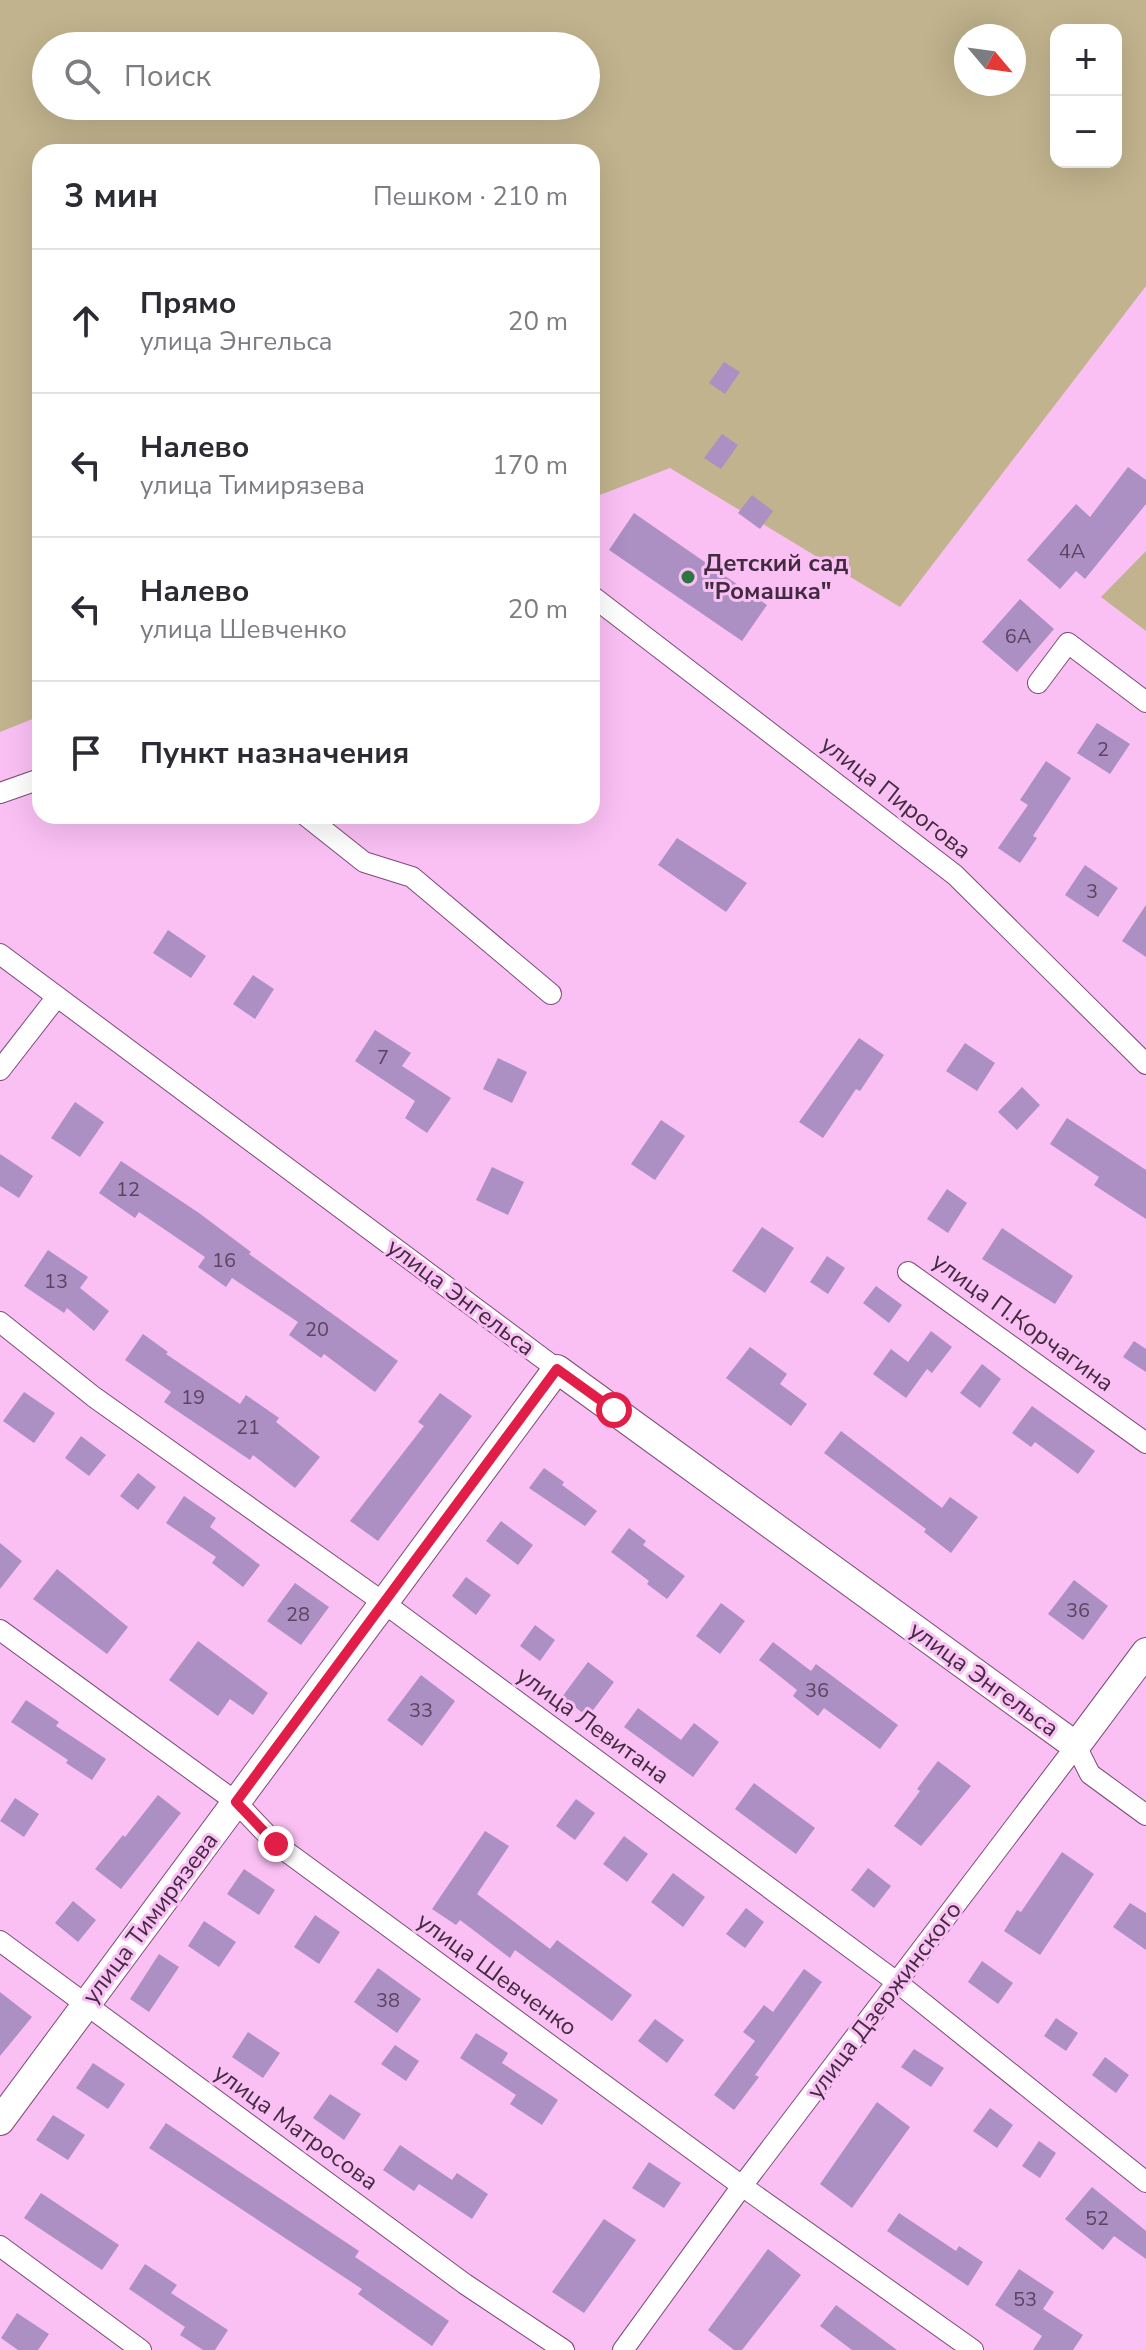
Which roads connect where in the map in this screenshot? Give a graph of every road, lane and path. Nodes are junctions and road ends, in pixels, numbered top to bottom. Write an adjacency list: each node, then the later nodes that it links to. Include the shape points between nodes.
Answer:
1 (600, 602): 10 (street, улица Пирогова, via 955,875)
2 (1038, 683): 3 (street, via 1068,643)
3 (1146, 702)
4 (32, 782): 5 (street)
5 (0, 793)
6 (316, 824): 8 (street, via 364,862 412,877)
7 (0, 954): 9 (street, улица Энгельса)
8 (551, 994)
9 (56, 998): 11 (street); 14 (street, улица Энгельса)
10 (1146, 1064)
11 (0, 1070)
12 (908, 1272): 15 (street, улица П.Корчагина)
13 (0, 1322): 16 (street, улица Левитана, via 94,1397)
14 (557, 1369): 16 (street, улица Тимирязева); 19 (street, улица Энгельса)
15 (1146, 1443)
16 (384, 1603): 20 (street, улица Тимирязева); 23 (street, улица Левитана)
17 (0, 1630): 20 (street, улица Шевченко)
18 (1146, 1652): 19 (street, улица Дзержинского)
19 (1076, 1746): 21 (street, улица Энгельса, via 1090,1774); 23 (street, улица Дзержинского)
20 (236, 1802): 24 (street, улица Тимирязева); 27 (street, улица Шевченко, via 276,1844)
21 (1146, 1815)
22 (0, 1941): 24 (street, улица Матросова)
23 (898, 1983): 26 (street, улица Левитана); 27 (street, улица Дзержинского)
24 (86, 2004): 25 (street, улица Тимирязева); 30 (street, улица Матросова, via 465,2284)
25 (0, 2121)
26 (1146, 2182)
27 (742, 2186): 31 (street, улица Дзержинского); 32 (street, улица Шевченко)
28 (0, 2246): 29 (street)
29 (141, 2350)
30 (564, 2350)
31 (623, 2350)
32 (973, 2350)

